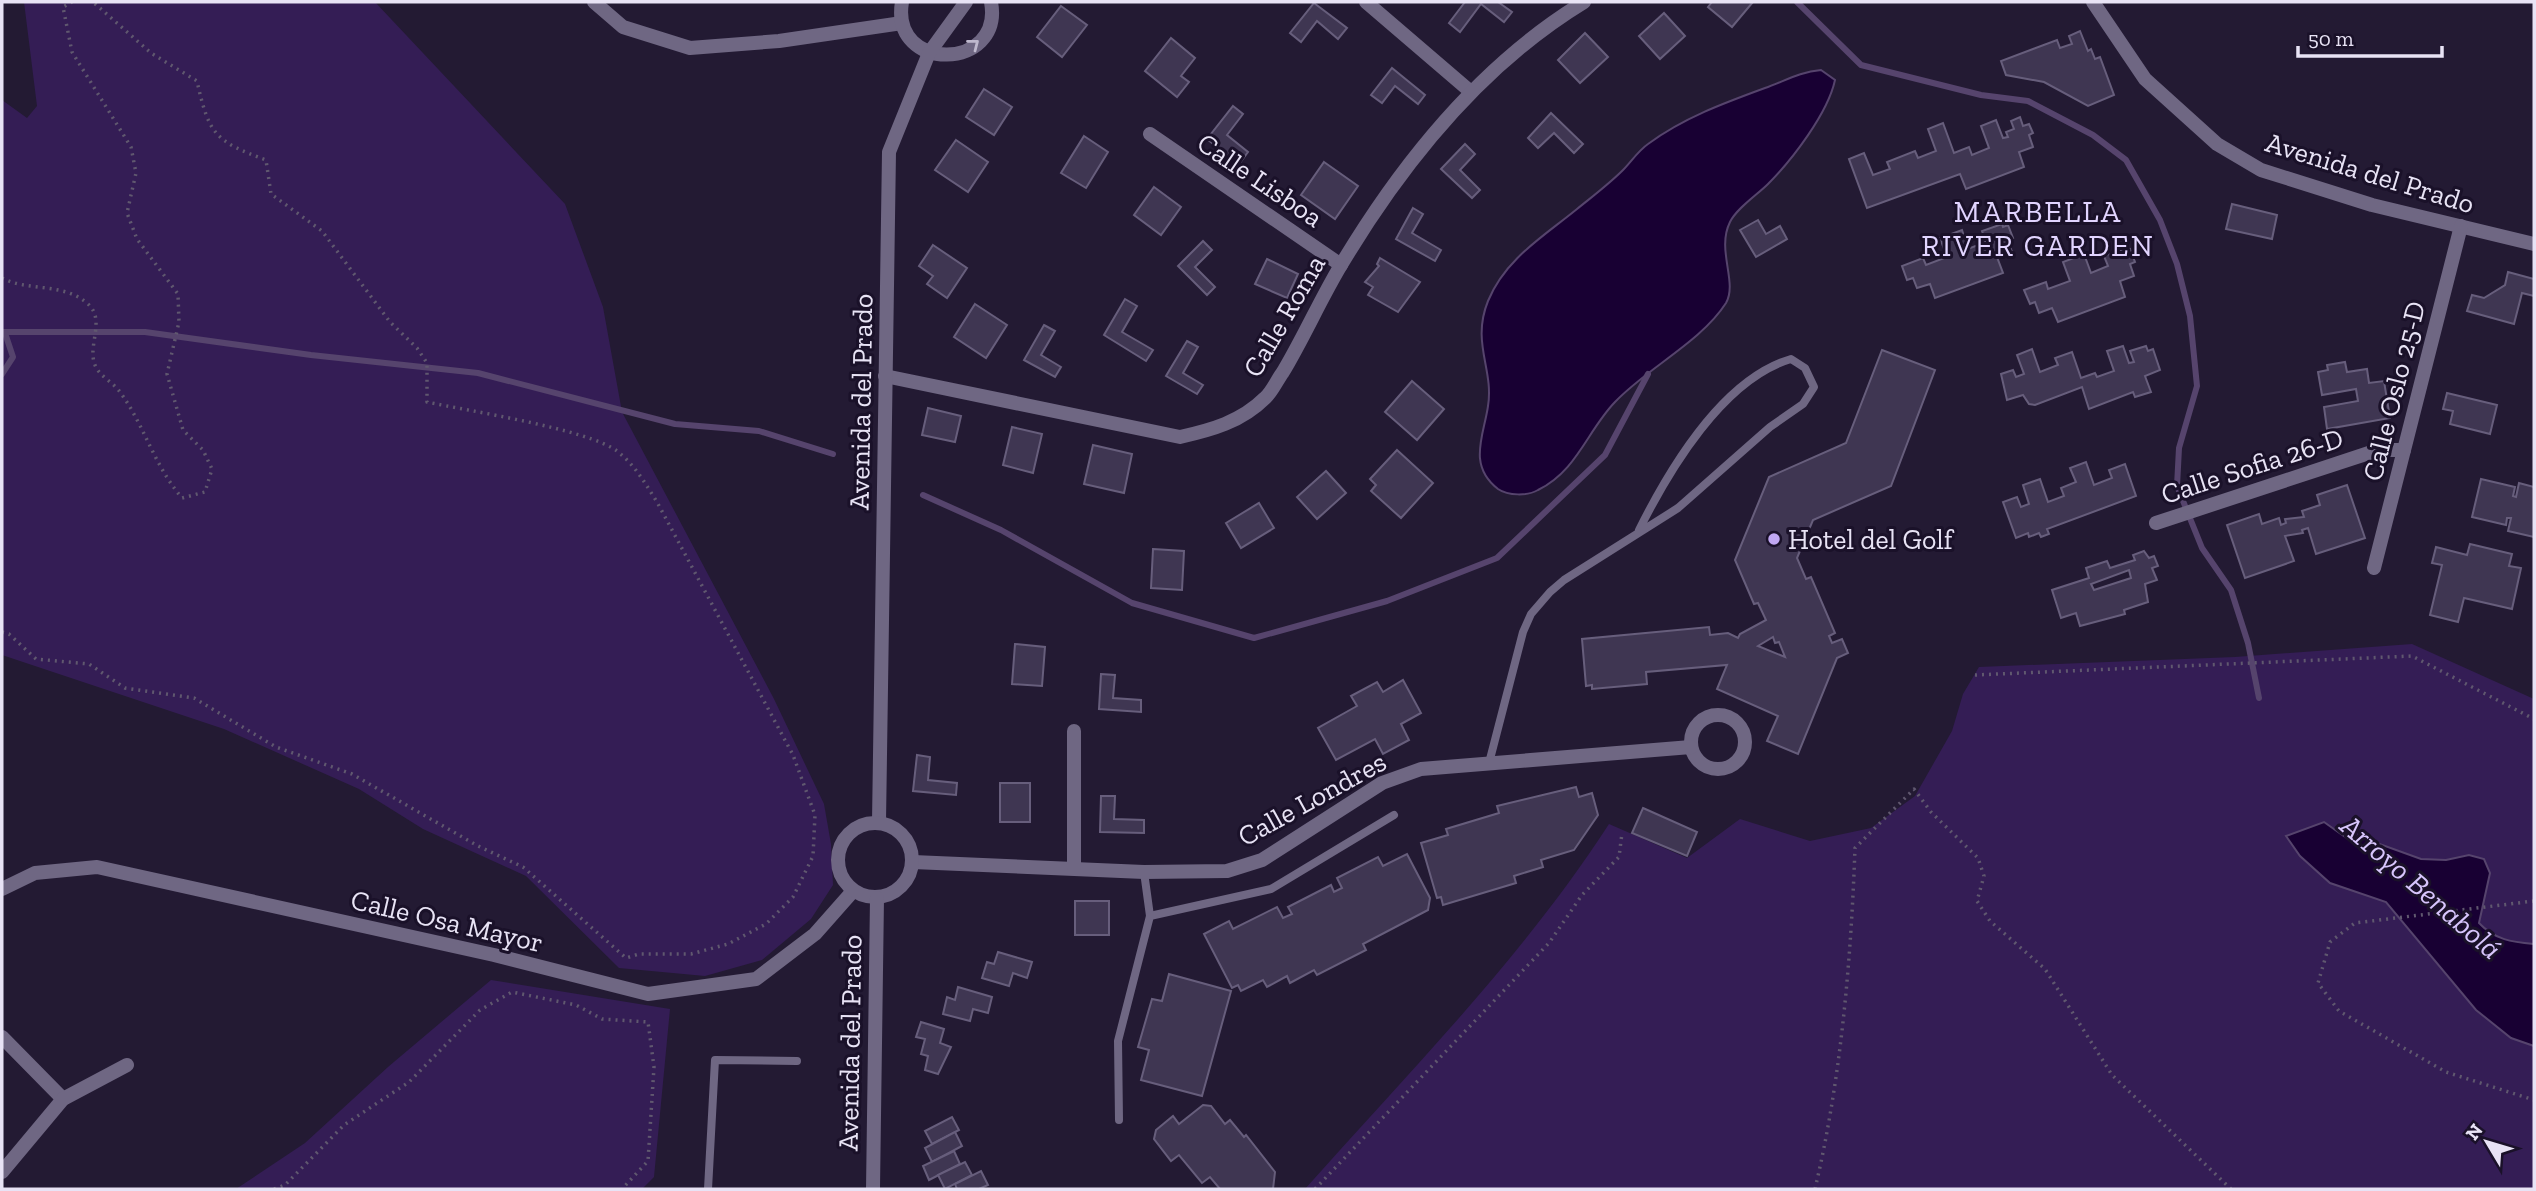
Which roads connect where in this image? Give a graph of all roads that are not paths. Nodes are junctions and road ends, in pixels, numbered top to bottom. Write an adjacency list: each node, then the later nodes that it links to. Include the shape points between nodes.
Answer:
1 (594, 2): 8 (street, via 623,27 690,48)
2 (902, 2): 8 (street)
3 (966, 2): 9 (street, Avenida del Prado)
4 (991, 2): 9 (street, one-way to 4, via 959,54 973,48 990,24)
5 (1366, 2): 10 (street)
6 (1584, 2): 10 (street, Calle Roma, via 1559,17)
7 (2093, 2): 12 (street, Avenida del Prado, via 2145,79 2217,144 2261,170 2372,205)
8 (902, 23): 9 (street, via 908,36)
9 (929, 53): 15 (street, Avenida del Prado, via 889,152)
10 (1471, 92): 14 (street, Calle Roma, via 1402,172)
11 (1150, 134): 14 (street, Calle Lisboa)
12 (2461, 226): 13 (street, Avenida del Prado); 16 (street, Calle Oslo 25-D)
13 (2534, 244)
14 (1341, 265): 15 (street, Calle Roma, via 1266,398 1224,426 1180,438)
15 (886, 376): 24 (street, Avenida del Prado)
16 (2404, 450): 17 (street, Calle Sofia 26-D, via 2378,450); 19 (street, Calle Oslo 25-D)
17 (2156, 523)
18 (1639, 530): 18 (lane, via 1662,485 1722,403 1776,363 1791,359 1805,368 1814,387 1811,396 1678,508); 22 (lane, via 1564,580 1531,614 1516,651)
19 (2374, 568)
20 (1074, 731): 26 (street)
21 (1691, 747): 22 (street, Calle Londres)
22 (1489, 763): 27 (street, Calle Londres, via 1421,769 1382,783 1262,860 1227,871)
23 (1394, 815): 31 (lane, via 1271,890)
24 (878, 822): 25 (street, via 904,835); 29 (street, via 855,829 839,847 842,879)
25 (913, 862): 26 (street, Calle Londres); 30 (street, via 908,880 895,893)
26 (1074, 868): 27 (street, Calle Londres)
27 (1144, 873): 31 (lane)
28 (2, 889): 29 (street, Calle Osa Mayor, via 35,873 97,867 648,994 756,979 815,933)
29 (853, 891): 30 (street)
30 (877, 898): 39 (street, Avenida del Prado)
31 (1150, 916): 36 (lane, via 1118,1041)
32 (2, 1037): 35 (street)
33 (797, 1061): 38 (lane, via 715,1060)
34 (127, 1065): 35 (street)
35 (63, 1099): 37 (street)
36 (1119, 1119)
37 (2, 1172)
38 (708, 1189)
39 (873, 1189)

